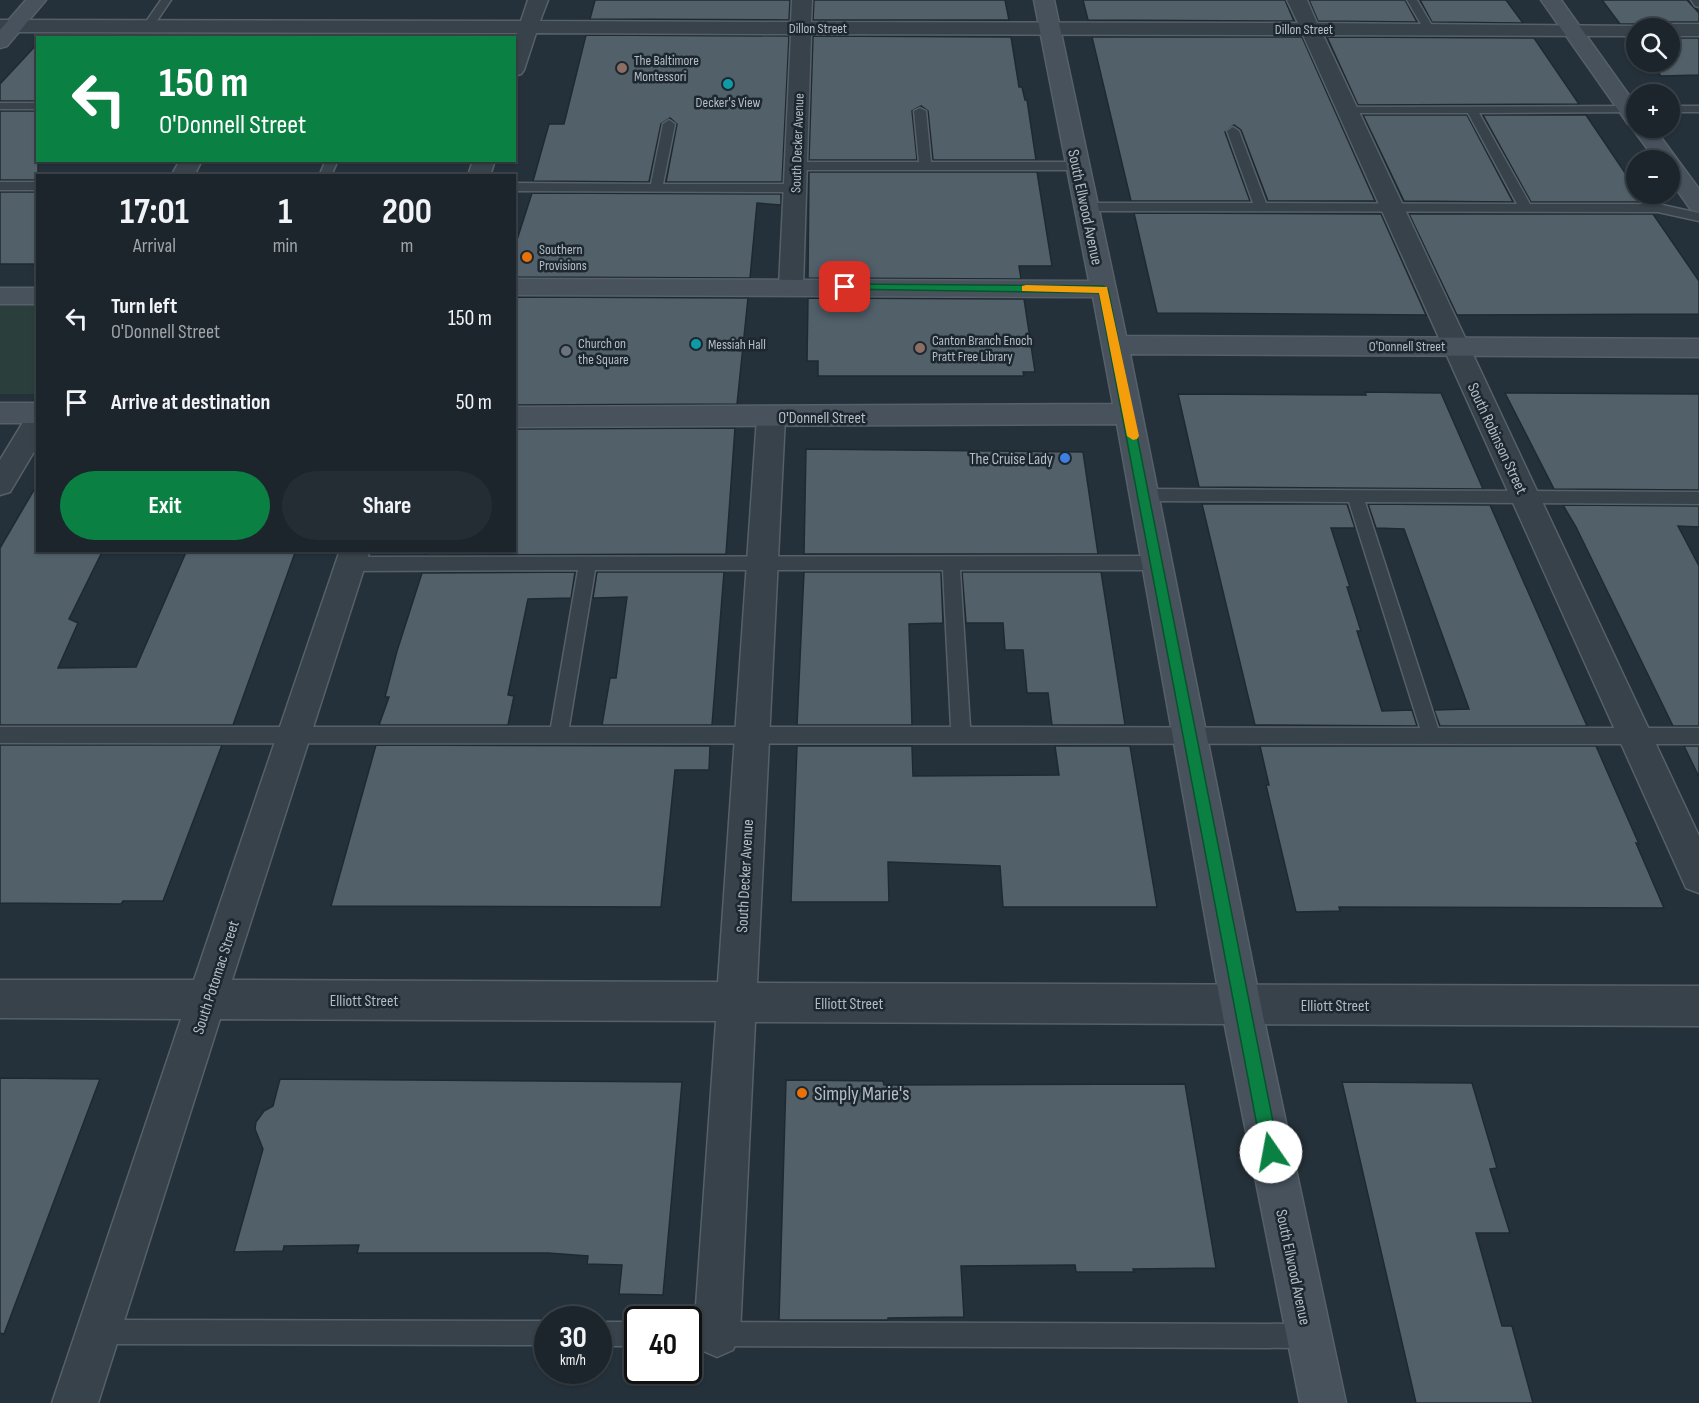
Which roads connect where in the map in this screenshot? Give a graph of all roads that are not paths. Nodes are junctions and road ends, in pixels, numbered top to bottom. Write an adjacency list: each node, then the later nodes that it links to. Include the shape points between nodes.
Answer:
1 (36, 0): 12 (street)
2 (166, 0): 13 (lane)
3 (538, 0): 14 (street)
4 (802, 0): 15 (street, South Decker Avenue)
5 (1044, 0): 16 (street, South Ellwood Avenue)
6 (1296, 0): 17 (street, South Robinson Street)
7 (1412, 0): 18 (lane)
8 (1551, 0): 19 (street)
9 (1696, 0): 10 (lane)
10 (1699, 4)
11 (279, 9): 23 (street)
12 (7, 26): 13 (street, Dillon Street); 24 (street)
13 (148, 26): 23 (street, Dillon Street)
14 (528, 27): 15 (street, Dillon Street); 23 (street, Dillon Street); 25 (street)
15 (801, 28): 16 (street, Dillon Street); 39 (street, South Decker Avenue)
16 (1049, 28): 17 (street, Dillon Street); 38 (street, South Ellwood Avenue)
17 (1310, 29): 18 (street, Dillon Street); 31 (street, South Robinson Street)
18 (1428, 29): 19 (street, Dillon Street)
19 (1572, 30): 20 (street, Dillon Street); 26 (street)
20 (1626, 30)
21 (1680, 30): 22 (street)
22 (1699, 30)
23 (266, 32)
24 (0, 42)
25 (516, 64)
26 (1626, 101)
27 (0, 106): 28 (lane)
28 (36, 106)
29 (1680, 109): 30 (lane)
30 (1699, 109)
31 (1347, 110): 32 (lane); 48 (street, South Robinson Street)
32 (1472, 110): 34 (lane); 49 (lane)
33 (920, 111): 37 (lane)
34 (1626, 112)
35 (669, 124): 44 (lane)
36 (1233, 131): 47 (lane)
37 (925, 166): 38 (lane); 39 (lane)
38 (1078, 166): 46 (street, South Ellwood Avenue)
39 (795, 177): 44 (lane); 51 (street, South Decker Avenue)
40 (1680, 179): 45 (street)
41 (0, 186): 42 (lane)
42 (36, 186)
43 (516, 187): 44 (lane)
44 (656, 188)
45 (1699, 206)
46 (1086, 207): 47 (lane); 53 (street, South Ellwood Avenue)
47 (1261, 208): 48 (lane)
48 (1392, 208): 49 (lane); 57 (street, South Robinson Street)
49 (1526, 208): 50 (lane, via 1658,208)
50 (1699, 217)
51 (791, 286): 52 (street); 53 (street)
52 (516, 287)
53 (1103, 289): 56 (street, South Ellwood Avenue)
54 (0, 296): 55 (street)
55 (36, 296)
56 (1115, 345): 57 (street, O'Donnell Street); 61 (street, South Ellwood Avenue)
57 (1456, 347): 58 (street, O'Donnell Street); 68 (street, South Robinson Street)
58 (1699, 348)
59 (0, 413): 60 (street)
60 (36, 413)
61 (1129, 414): 63 (street, O'Donnell Street); 66 (street, South Ellwood Avenue)
62 (516, 417): 63 (street, O'Donnell Street)
63 (771, 417): 72 (street, South Decker Avenue)
64 (36, 424): 65 (street)
65 (0, 484)
66 (1144, 495): 67 (lane); 74 (street, South Ellwood Avenue)
67 (1355, 496): 68 (lane); 81 (lane)
68 (1525, 497): 69 (lane); 82 (street, South Robinson Street)
69 (1699, 498)
70 (353, 557): 71 (lane); 76 (street, South Potomac Street)
71 (588, 563): 72 (lane); 77 (lane)
72 (763, 563): 73 (lane); 78 (street, South Decker Avenue)
73 (951, 563): 74 (lane); 79 (lane)
74 (1157, 563): 80 (street, South Ellwood Avenue)
75 (0, 735): 76 (lane)
76 (292, 735): 77 (lane); 86 (street, South Potomac Street)
77 (559, 735): 78 (lane)
78 (753, 736): 79 (lane); 87 (street, South Decker Avenue)
79 (961, 736): 80 (lane)
80 (1190, 736): 81 (lane); 88 (street, South Ellwood Avenue)
81 (1432, 736): 82 (lane)
82 (1635, 736): 83 (lane); 84 (street, South Robinson Street)
83 (1699, 736)
84 (1699, 876)
85 (0, 999): 86 (street, Elliott Street)
86 (208, 1000): 87 (street, Elliott Street); 90 (street, South Potomac Street)
87 (737, 1002): 88 (street, Elliott Street); 92 (street, South Decker Avenue)
88 (1241, 1006): 89 (street, Elliott Street); 93 (street, South Ellwood Avenue)
89 (1699, 1006)
90 (99, 1332): 91 (lane); 94 (street, South Potomac Street)
91 (534, 1333)
92 (703, 1334): 93 (lane)
93 (1309, 1336): 95 (street, South Ellwood Avenue)
94 (75, 1403)
95 (1323, 1403)

